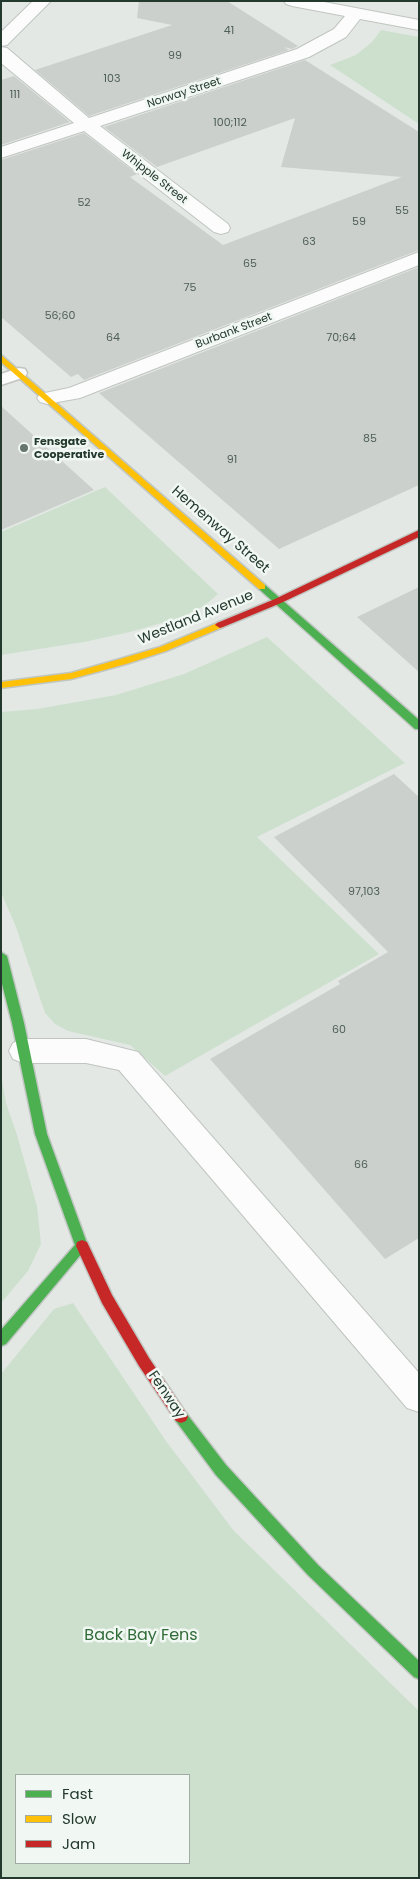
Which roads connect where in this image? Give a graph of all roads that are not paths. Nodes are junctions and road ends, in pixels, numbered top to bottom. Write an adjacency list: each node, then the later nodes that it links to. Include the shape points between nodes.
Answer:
1 (43, 1): 6 (street)
2 (292, 1): 3 (street)
3 (311, 3): 4 (street)
4 (356, 13): 5 (street); 8 (street, Norway Street, via 340,33 303,53)
5 (419, 25)
6 (1, 41)
7 (1, 52): 8 (street, Whipple Street)
8 (87, 125): 9 (street, Norway Street); 10 (street, Whipple Street)
9 (1, 154)
10 (221, 228)
11 (419, 258): 15 (street, Burbank Street, via 73,394)
12 (1, 357): 13 (main road, Hemenway Street)
13 (20, 373): 14 (lane); 15 (main road, Hemenway Street)
14 (1, 380)
15 (47, 398): 17 (main road, Hemenway Street)
16 (419, 533): 17 (main road, Westland Avenue)
17 (278, 601): 18 (main road, Westland Avenue, via 163,649 122,662 71,676); 19 (main road, Hemenway Street)
18 (1, 684)
19 (419, 726)
20 (1, 956): 21 (main road, Fenway)
21 (24, 1051): 22 (main road, Fenway, via 44,1142); 24 (street, via 86,1051 128,1060)
22 (82, 1246): 23 (main road); 25 (main road, Fenway, via 129,1338 167,1398 221,1470 313,1570)
23 (1, 1340)
24 (419, 1397)
25 (419, 1672)

